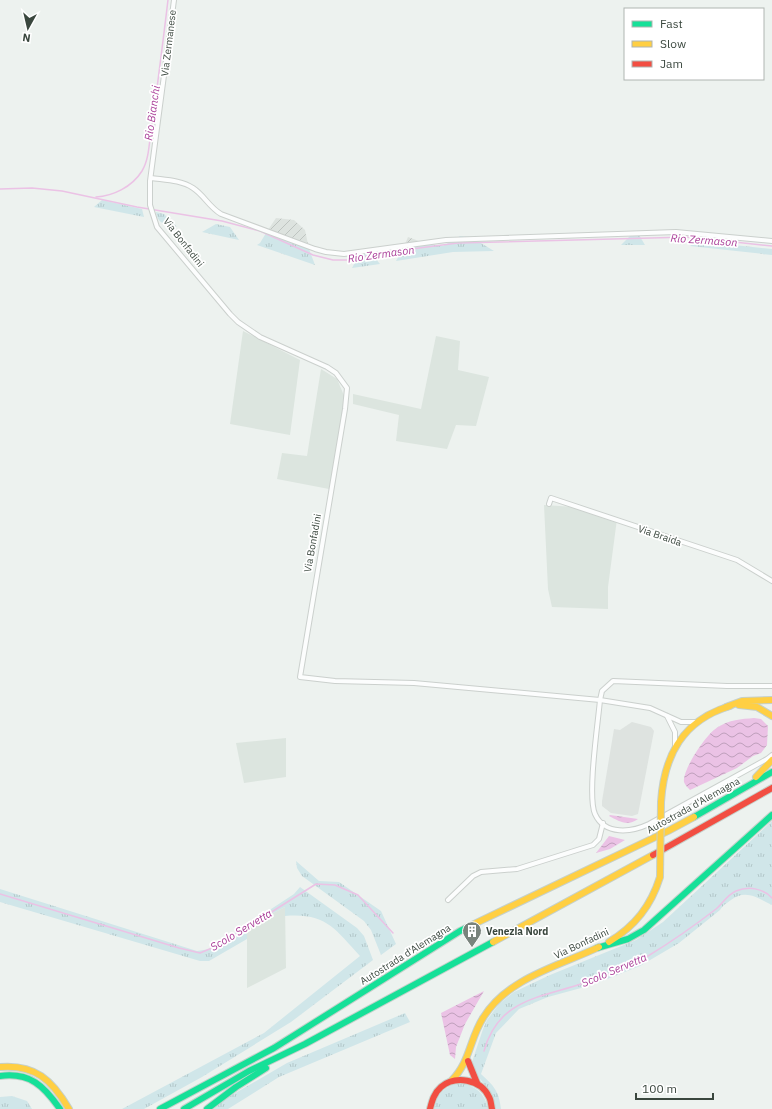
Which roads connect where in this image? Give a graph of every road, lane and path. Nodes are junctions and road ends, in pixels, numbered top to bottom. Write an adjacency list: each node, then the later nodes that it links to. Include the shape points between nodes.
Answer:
1 (174, 0): 2 (street, Via Zermanese)
2 (151, 178): 3 (street, Via Zermanese); 4 (street, via 184,184 194,189 221,214 315,249 335,253 355,253 446,240 676,232)
3 (150, 206): 8 (street, Via Bonfadini, via 157,227 238,322 260,337 327,367 336,373 347,388 300,677 335,681 414,683)
4 (772, 241)
5 (549, 504): 6 (street, Via Braida, via 551,498 737,560)
6 (772, 581)
7 (772, 686): 8 (street, via 613,681 602,691)
8 (600, 700): 11 (street, Via Bonfadini, via 650,708); 21 (street, via 592,795 596,815)
9 (772, 700): 10 (main road, via 742,701)
10 (726, 707): 12 (main road, Via Bonfadini, via 748,705 766,711); 13 (main road, Via Bonfadini)
11 (667, 716): 13 (street, Via Bonfadini, via 682,722); 14 (street, via 675,732)
12 (772, 716)
13 (697, 722): 14 (main road, Via Bonfadini)
14 (675, 745): 23 (main road, Via Bonfadini, bridge, via 665,769 660,802 660,876 653,898 629,930)
15 (772, 755): 21 (street, via 638,829 623,832)
16 (772, 760): 19 (main road, via 762,772)
17 (772, 772): 19 (main road, Autostrada d'Alemagna)
18 (772, 788): 24 (main road)
19 (728, 798): 32 (main road, Autostrada d'Alemagna, via 662,835 460,931 274,1048)
20 (772, 815): 23 (main road, via 644,930 628,939)
21 (603, 823): 22 (street, via 599,839 593,844 517,869 481,872 473,876)
22 (448, 900)
23 (597, 948): 25 (main road, Via Bonfadini, via 522,981 497,999 479,1024 469,1050)
24 (305, 1044): 33 (main road, via 249,1071); 34 (main road, via 236,1086)
25 (468, 1061): 28 (main road, via 464,1069); 29 (main road)
26 (0, 1067): 31 (main road, via 20,1066 41,1075 62,1095)
27 (0, 1076): 30 (main road, via 13,1074 36,1081)
28 (452, 1080): 29 (main road, via 464,1079); 35 (main road, via 437,1090)
29 (477, 1083): 36 (main road, via 488,1094)
30 (60, 1109)
31 (69, 1109)
32 (160, 1109)
33 (184, 1109)
34 (207, 1109)
35 (430, 1109)
36 (492, 1109)

